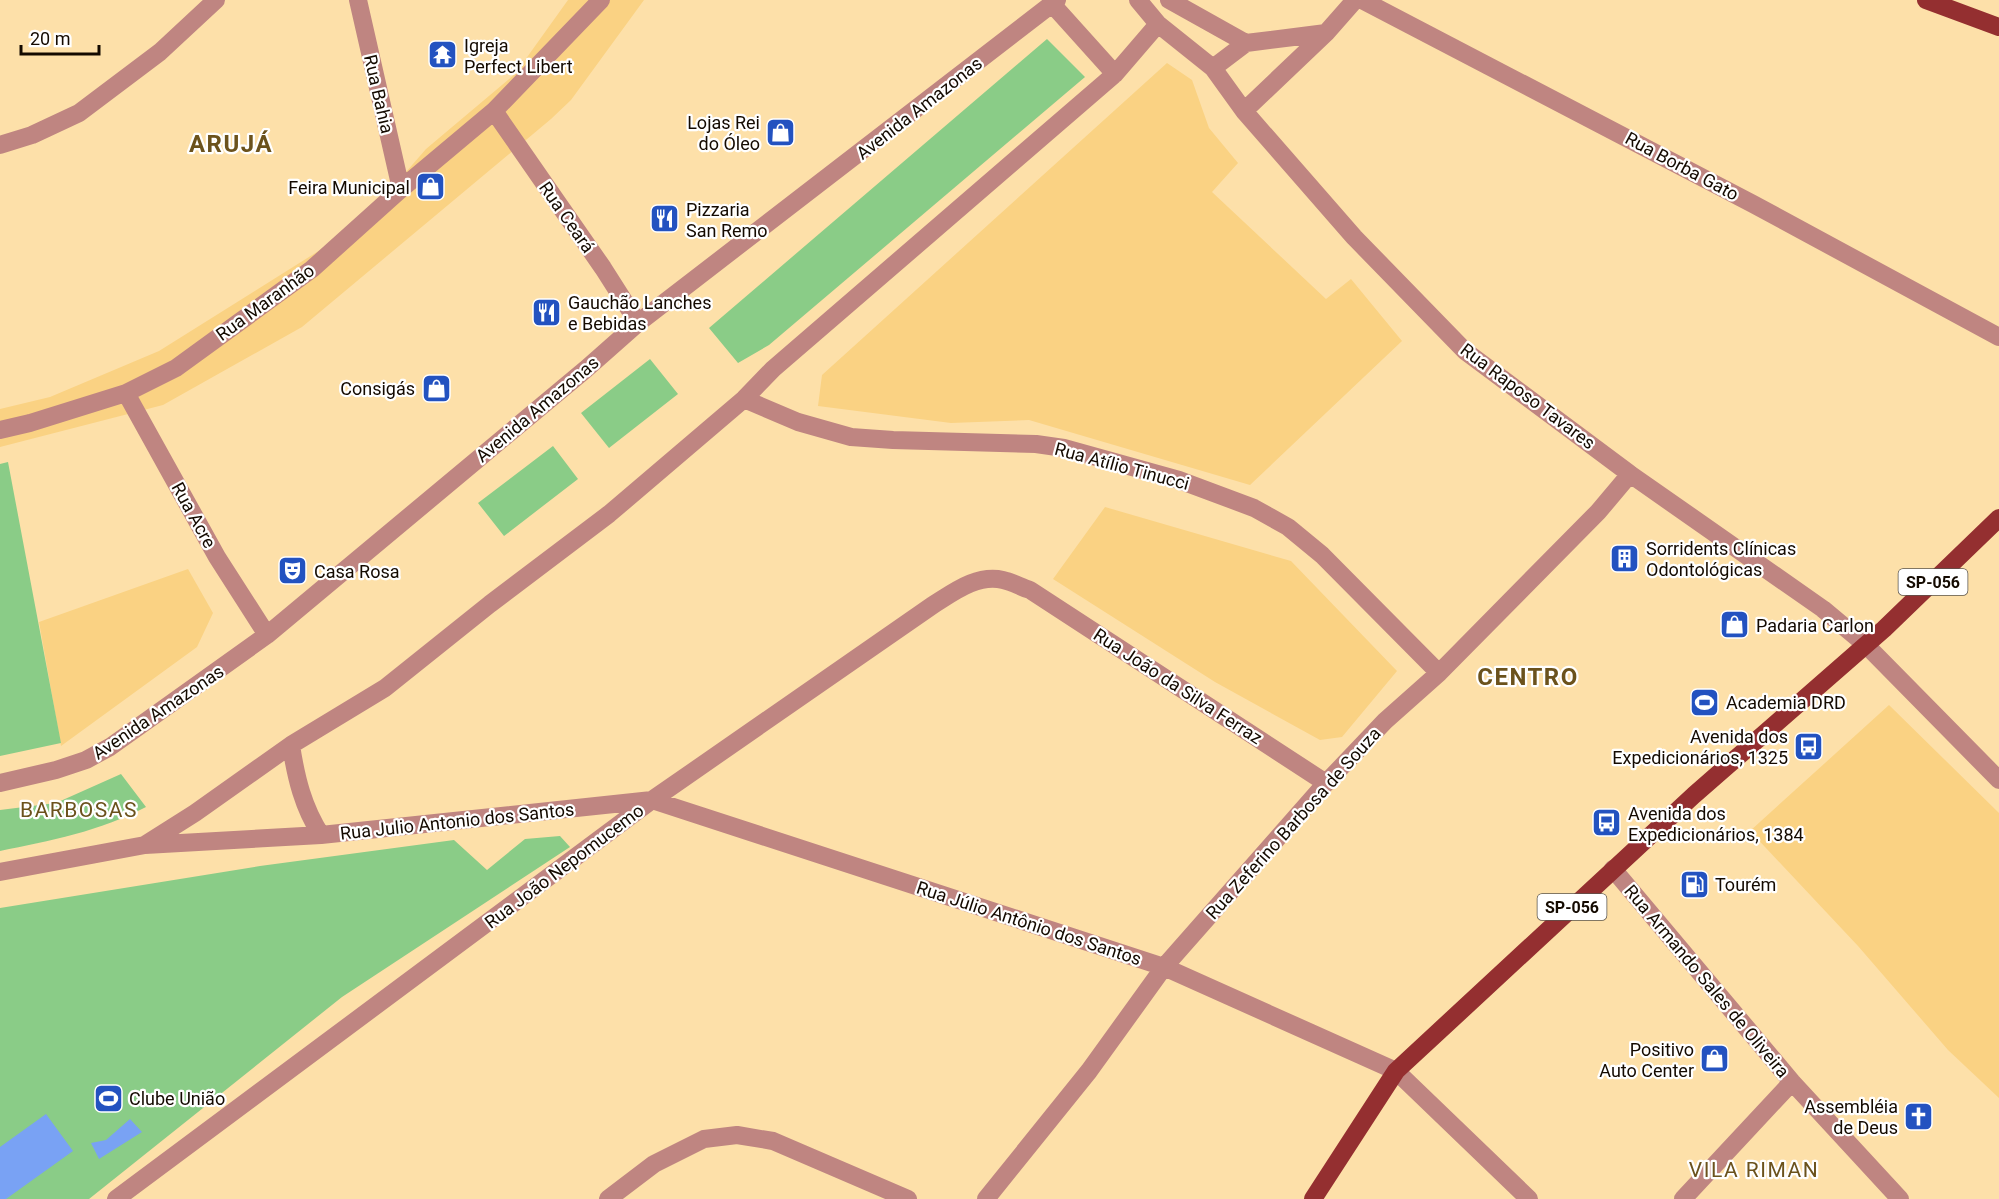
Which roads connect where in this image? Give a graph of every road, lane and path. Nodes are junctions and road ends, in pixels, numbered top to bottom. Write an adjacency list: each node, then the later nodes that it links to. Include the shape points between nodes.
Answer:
1 (216, 0): 18 (street, via 160,52 80,113)
2 (358, 0): 19 (street, Rua Bahia)
3 (601, 0): 16 (street, Rua Maranhão)
4 (1138, 0): 10 (street, Rua Raposo Tavares)
5 (1169, 0): 13 (street)
6 (1355, 0): 12 (street)
7 (1362, 0): 21 (street, Rua Borba Gato)
8 (1926, 0): 11 (main road)
9 (1055, 2): 15 (street); 20 (street, Avenida Amazonas)
10 (1158, 24): 14 (street, Rua Raposo Tavares); 15 (street)
11 (1999, 27)
12 (1326, 33): 13 (street); 17 (street)
13 (1246, 43): 14 (street)
14 (1213, 68): 17 (street, Rua Raposo Tavares)
15 (1115, 74): 23 (street, via 773,369)
16 (494, 111): 19 (street, Rua Maranhão); 20 (street, Rua Ceará)
17 (1244, 111): 25 (street, Rua Raposo Tavares, via 1354,237 1465,351)
18 (0, 145)
19 (401, 189): 22 (street, Rua Maranhão, via 312,269 176,368)
20 (638, 323): 28 (street, Avenida Amazonas)
21 (1999, 337)
22 (126, 393): 24 (street, Rua Maranhão); 28 (street, Rua Acre, via 217,556)
23 (744, 399): 30 (street, Rua Atílio Tinucci, via 798,422 851,436 1064,448 1179,480 1254,508 1288,527 1322,555); 31 (street, via 609,514 385,688)
24 (0, 430)
25 (1630, 474): 29 (street, Rua Raposo Tavares, via 1823,609); 30 (street, Rua Zeferino Barbosa de Souza, via 1598,512)
26 (1999, 518): 29 (main road, SP-056)
27 (1030, 590): 34 (street, Rua João da Silva Ferraz); 35 (street, Rua João Nepomucemo, via 1003,580 967,584)
28 (267, 635): 33 (street, Avenida Amazonas, via 110,747 56,770)
29 (1866, 645): 32 (street, Rua Raposo Tavares); 38 (main road, SP-056)
30 (1439, 673): 34 (street, Rua Zeferino Barbosa de Souza)
31 (291, 745): 36 (street, Rua Julio Antonio dos Santos, via 299,789); 37 (street)
32 (1999, 780)
33 (0, 783)
34 (1326, 783): 40 (street, Rua Zeferino Barbosa de Souza)
35 (652, 800): 36 (street, Rua Julio Antonio dos Santos); 40 (street, Rua Júlio Antônio dos Santos); 43 (street, Rua João Nepomucemo)
36 (321, 835): 37 (street)
37 (144, 845): 39 (street)
38 (1613, 869): 41 (main road, SP-056); 42 (street, Rua Armando Sales de Oliveira)
39 (0, 872)
40 (1164, 967): 41 (street, Rua Júlio Antônio dos Santos); 46 (street, Rua Zeferino Barbosa de Souza, via 1089,1071)
41 (1396, 1071): 47 (main road, SP-056); 48 (street, Rua Júlio Antônio dos Santos)
42 (1792, 1082): 49 (street); 50 (street, Rua Armando Sales de Oliveira)
43 (116, 1199)
44 (608, 1199): 45 (street, via 654,1164 704,1139 737,1135 772,1142)
45 (908, 1199)
46 (986, 1199)
47 (1313, 1199)
48 (1529, 1199)
49 (1683, 1199)
50 (1900, 1199)

